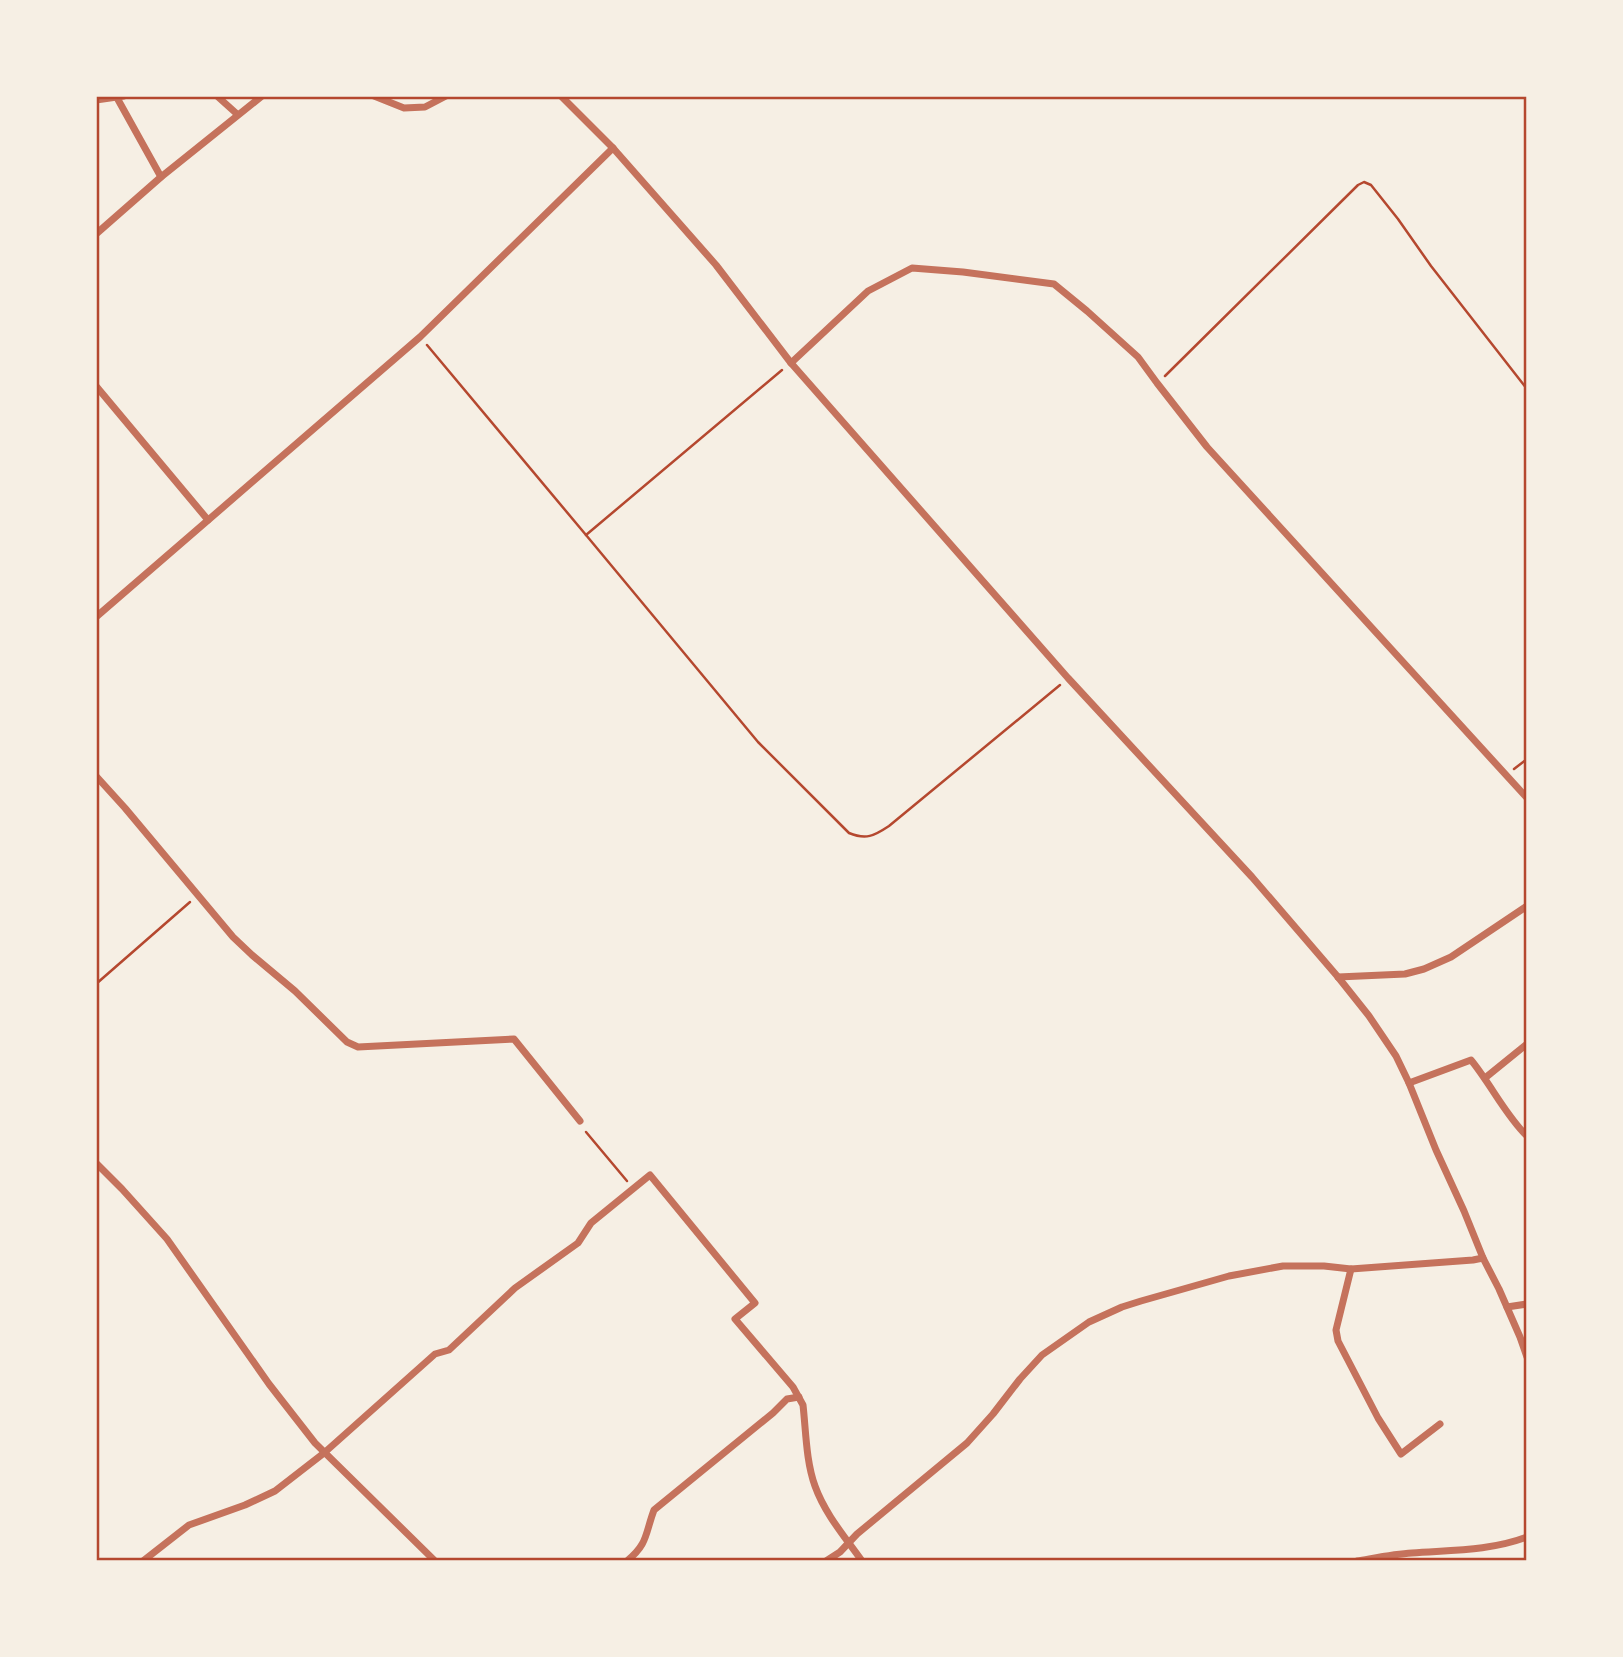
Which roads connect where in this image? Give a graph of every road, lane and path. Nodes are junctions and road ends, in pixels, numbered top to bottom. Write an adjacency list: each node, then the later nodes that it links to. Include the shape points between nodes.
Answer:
1 (218, 96): 8 (street)
2 (262, 96): 8 (street)
3 (374, 96): 4 (street, via 404,108 425,107)
4 (446, 96)
5 (561, 96): 9 (street)
6 (119, 97): 7 (street); 10 (street)
7 (96, 100)
8 (237, 114): 10 (street)
9 (613, 148): 12 (street); 13 (street, via 716,265)
10 (161, 177): 11 (street)
11 (96, 234)
12 (421, 337): 17 (street); 18 (path)
13 (791, 363): 14 (street, via 869,290 912,268 1054,284 1138,357); 18 (path); 20 (street)
14 (1157, 383): 16 (path, via 1364,182 1398,219); 22 (street, via 1208,447)
15 (96, 386): 17 (street)
16 (1527, 389)
17 (208, 520): 19 (street)
18 (586, 535): 20 (path, via 758,742 849,833 860,838 889,826)
19 (96, 617)
20 (1068, 678): 25 (street)
21 (96, 776): 23 (street)
22 (1527, 798)
23 (198, 895): 26 (path); 30 (street, via 233,937 347,1042 358,1046 514,1039)
24 (1527, 906): 25 (street, via 1451,957 1424,969)
25 (1338, 977): 29 (street, via 1369,1016)
26 (96, 984)
27 (1527, 1044): 28 (street)
28 (1485, 1077): 29 (street, via 1471,1060); 31 (street)
29 (1409, 1083): 34 (street)
30 (580, 1121): 33 (path)
31 (1527, 1136)
32 (96, 1163): 41 (street, via 167,1239 269,1384)
33 (633, 1189): 39 (street, via 650,1175 755,1303 735,1319); 41 (street, via 591,1223 578,1243 515,1288 449,1350 435,1354)
34 (1483, 1258): 35 (street); 37 (street)
35 (1351, 1269): 40 (street, via 1336,1330 1378,1418 1401,1454); 43 (street, via 1283,1266 1229,1276 1122,1307 1089,1322 1042,1355 967,1443)
36 (1527, 1304): 37 (street)
37 (1507, 1307): 38 (street)
38 (1527, 1357)
39 (799, 1397): 43 (street, via 815,1487); 46 (street, via 787,1399 654,1510 645,1541)
40 (1440, 1424)
41 (324, 1453): 44 (street, via 275,1490 189,1525); 45 (street)
42 (1527, 1537): 49 (street, via 1487,1548)
43 (849, 1543): 47 (street); 48 (street)
44 (143, 1561)
45 (435, 1561)
46 (627, 1561)
47 (826, 1561)
48 (862, 1561)
49 (1357, 1561)

